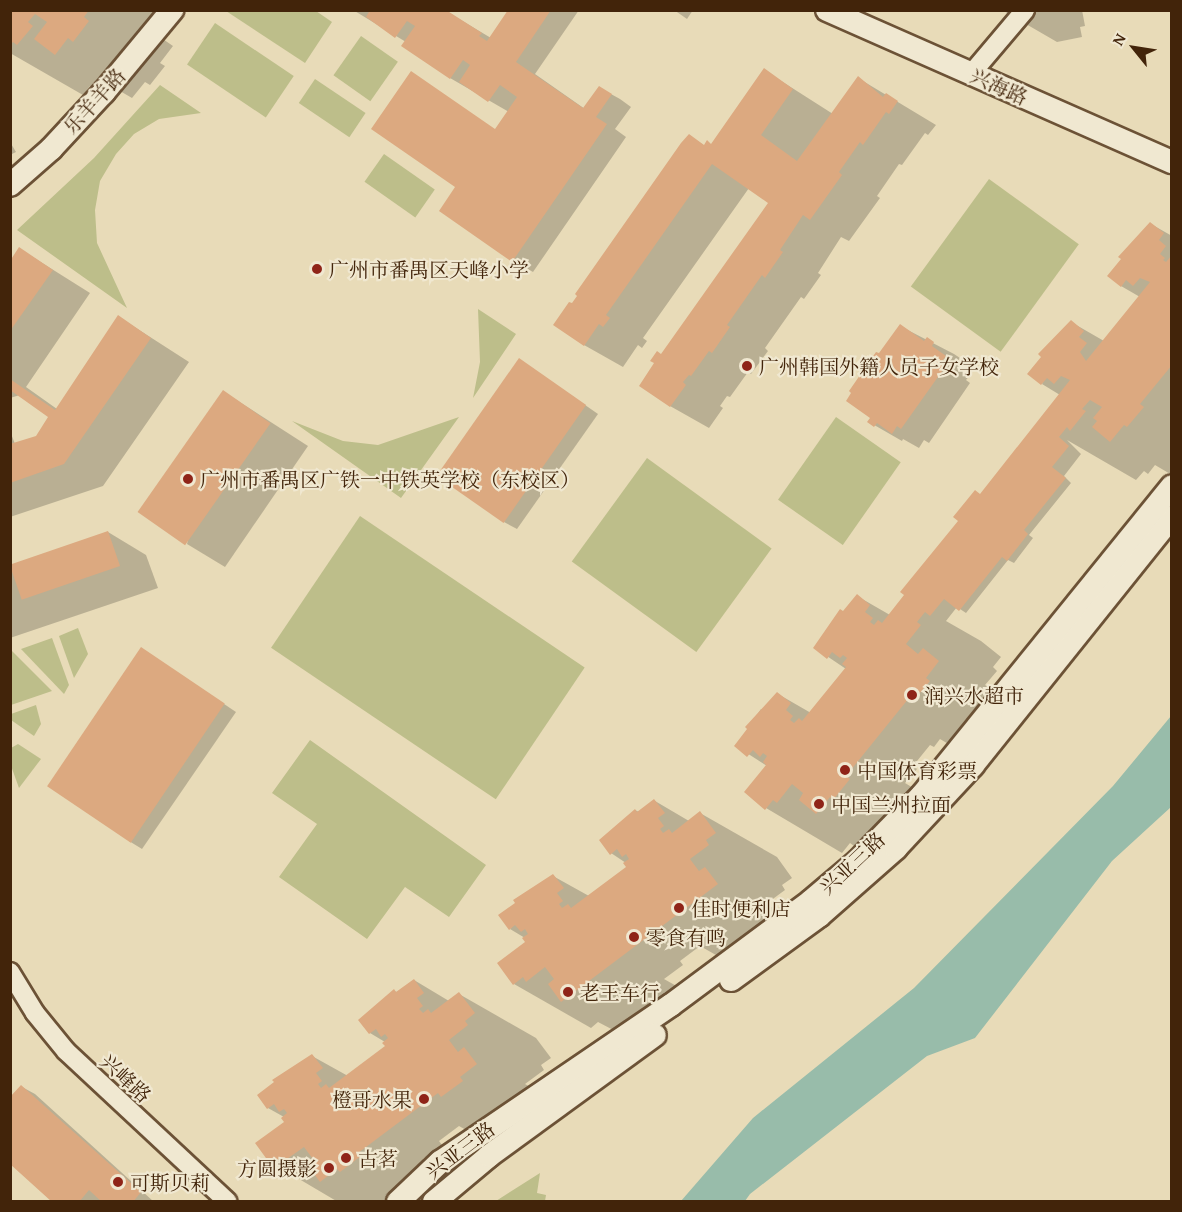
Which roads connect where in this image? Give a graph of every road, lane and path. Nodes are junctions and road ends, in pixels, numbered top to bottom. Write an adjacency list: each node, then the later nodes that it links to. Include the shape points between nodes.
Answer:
1 (172, 10): 6 (street, 乐羊羊路, via 104,92 51,149)
2 (826, 10): 4 (street, 兴海路)
3 (1025, 10): 4 (street)
4 (971, 74): 5 (street, 兴海路)
5 (1172, 162)
6 (10, 185)
7 (1172, 486): 11 (street, 兴亚三路, via 922,795 858,861 811,901 671,1005 440,1162)
8 (1172, 517): 12 (street, 兴亚三路, via 973,765 896,848 819,916 489,1156)
9 (10, 972): 10 (street, 兴峰路, via 35,1014 66,1051)
10 (228, 1202)
11 (398, 1202)
12 (434, 1202)

